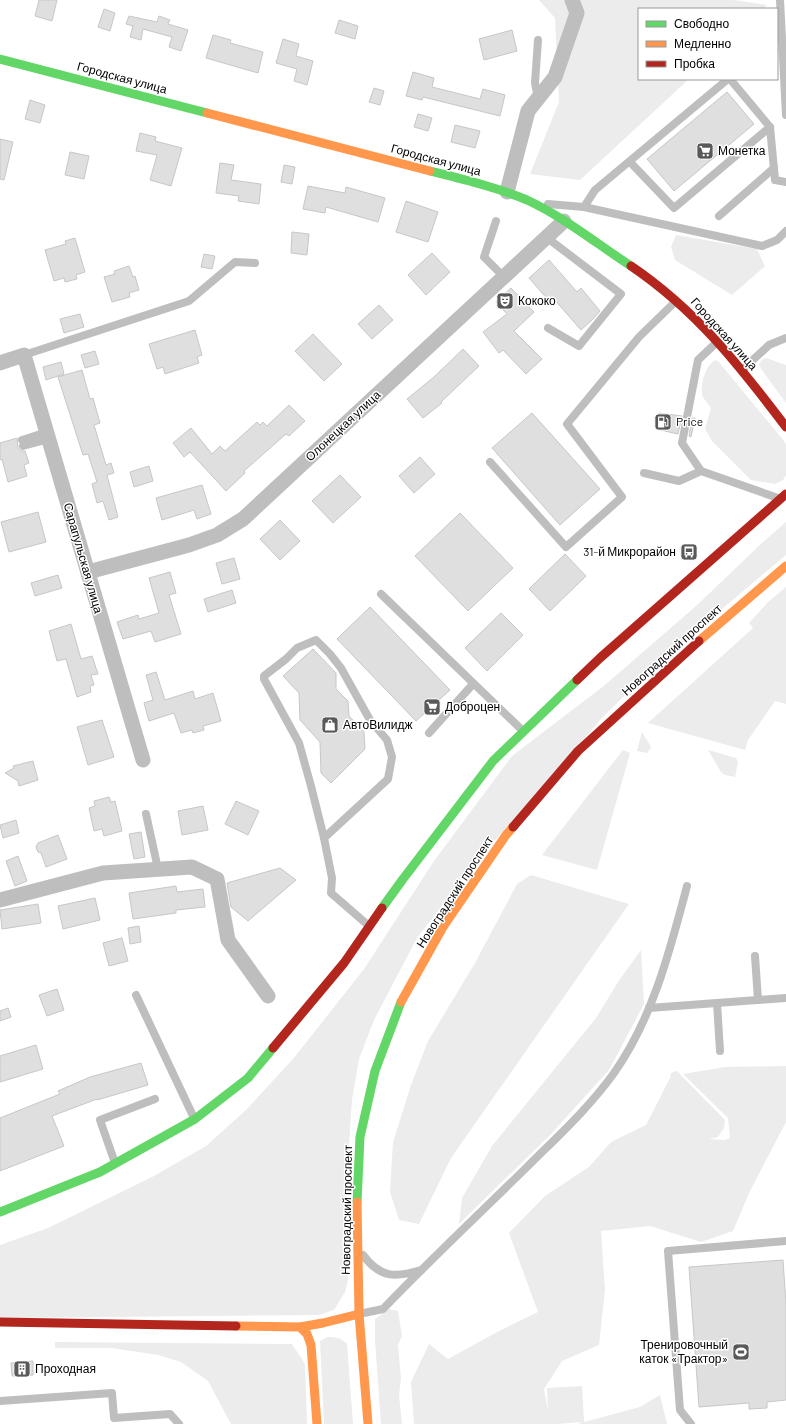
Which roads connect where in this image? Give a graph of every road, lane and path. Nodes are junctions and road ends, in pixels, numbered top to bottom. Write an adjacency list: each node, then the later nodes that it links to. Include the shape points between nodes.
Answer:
1 (572, 0): 8 (street, via 577,13 555,77)
2 (780, 0): 7 (lane)
3 (538, 40): 8 (lane, via 535,82)
4 (0, 59): 14 (main road, Городская улица)
5 (728, 80): 11 (lane)
6 (730, 80): 10 (lane)
7 (785, 86): 9 (lane)
8 (538, 98): 14 (street, via 528,111)
9 (786, 115)
10 (770, 127): 11 (lane, via 674,208); 12 (lane)
11 (630, 162): 16 (lane, via 595,190)
12 (774, 168): 13 (lane, via 775,180); 17 (lane)
13 (786, 182)
14 (507, 192): 15 (main road, Городская улица)
15 (529, 202): 16 (lane); 19 (main road, Городская улица)
16 (584, 207): 20 (lane, via 762,246 777,240)
17 (719, 216)
18 (496, 221): 23 (lane, via 484,257)
19 (564, 221): 21 (street, Олонецкая улица); 24 (main road, Городская улица)
20 (786, 230)
21 (546, 237): 23 (street, Олонецкая улица); 25 (lane, via 621,294 579,346)
22 (255, 263): 28 (lane, via 235,262 189,300)
23 (503, 276): 39 (street, Олонецкая улица, via 243,519 217,535 189,545)
24 (676, 300): 27 (main road, Городская улица); 34 (lane, via 639,337 567,424 622,497 566,546)
25 (548, 328)
26 (786, 338): 30 (lane, via 769,345)
27 (718, 342): 30 (main road, Городская улица); 35 (lane, via 698,360 682,443)
28 (24, 355): 29 (street); 32 (street, Сарапульская улица)
29 (0, 362)
30 (742, 370): 31 (main road, Городская улица)
31 (786, 427)
32 (48, 435): 33 (lane); 39 (street, Сарапульская улица)
33 (22, 443)
34 (490, 462)
35 (701, 471): 36 (lane, via 679,481); 37 (lane)
36 (644, 473)
37 (783, 496): 42 (main road, via 600,658)
38 (786, 566): 64 (main road, Новоградский проспект, via 686,652 578,751 506,835 443,927 398,1008 375,1071 360,1136)
39 (88, 572): 44 (street, Сарапульская улица)
40 (381, 594): 41 (lane)
41 (473, 684): 42 (lane); 43 (lane)
42 (524, 732): 50 (main road, via 494,761)
43 (429, 733)
44 (142, 760)
45 (146, 814): 47 (lane)
46 (324, 838): 46 (lane, via 299,743 264,679 264,676 297,648 316,640 341,668 370,720 386,740 392,757 388,779); 50 (lane, via 332,878 331,893)
47 (158, 869): 49 (street, via 104,873); 53 (street, via 192,866 217,879 228,940)
48 (687, 886): 57 (lane, via 670,948)
49 (0, 900)
50 (370, 926): 60 (main road, via 344,964 248,1078)
51 (755, 956): 55 (lane)
52 (136, 995): 60 (lane)
53 (268, 996)
54 (786, 998): 55 (lane)
55 (758, 1000): 56 (lane)
56 (717, 1003): 57 (lane); 58 (lane)
57 (649, 1008): 65 (lane, via 614,1074 590,1103)
58 (720, 1050)
59 (155, 1099): 61 (lane, via 100,1120)
60 (195, 1119): 61 (main road)
61 (115, 1164): 62 (main road)
62 (0, 1212)
63 (786, 1241): 73 (lane, via 668,1251 680,1410)
64 (358, 1248): 65 (lane, via 370,1264 389,1276); 66 (main road, Новоградский проспект)
65 (423, 1269): 66 (lane, via 383,1309)
66 (359, 1314): 68 (main road); 72 (main road, Новоградский проспект)
67 (0, 1322): 68 (main road)
68 (300, 1326): 71 (main road, via 307,1334 311,1345)
69 (0, 1401): 70 (lane, via 112,1392 114,1418 170,1414)
70 (178, 1424)
71 (318, 1424)
72 (368, 1424)
73 (691, 1424)

